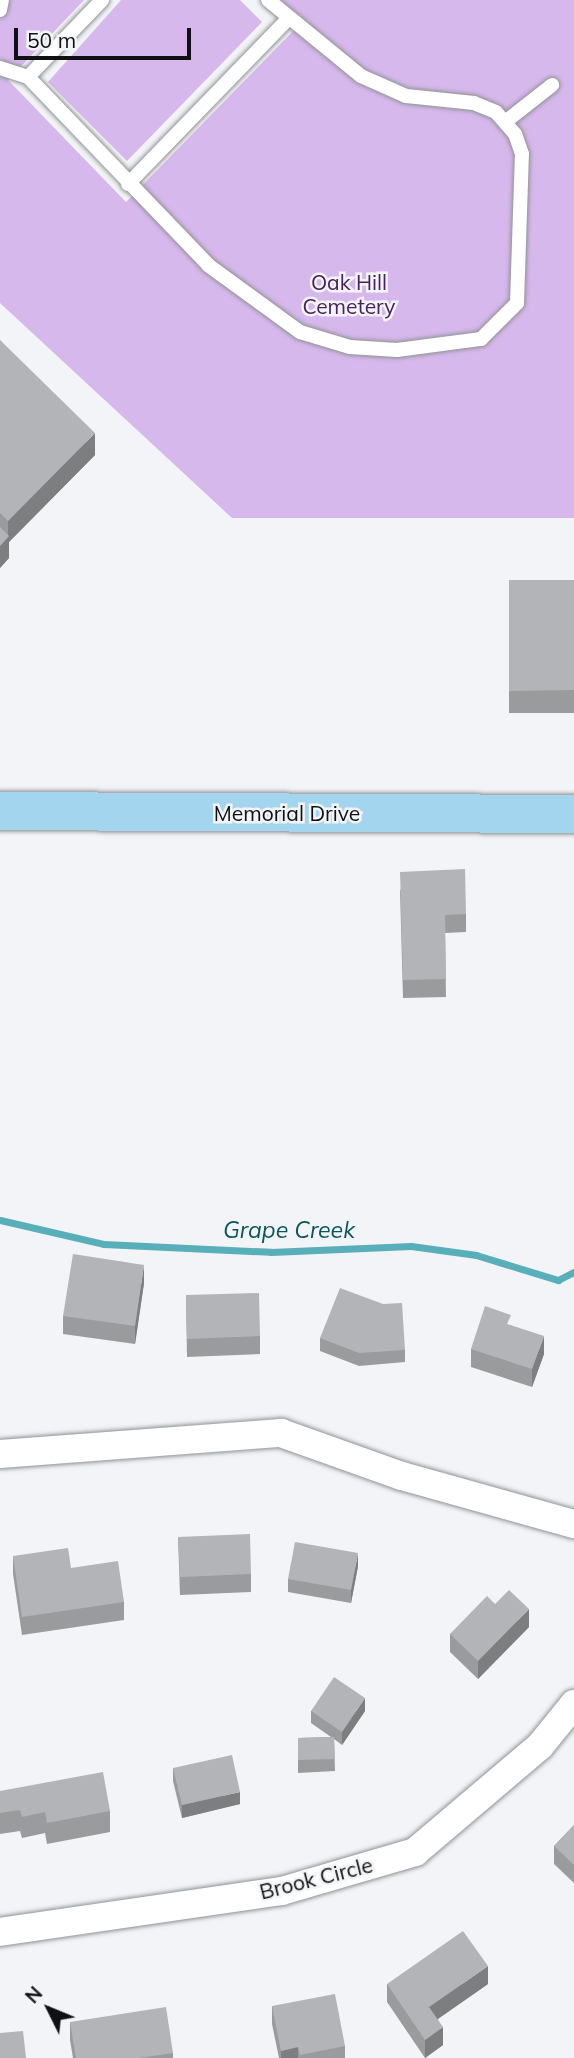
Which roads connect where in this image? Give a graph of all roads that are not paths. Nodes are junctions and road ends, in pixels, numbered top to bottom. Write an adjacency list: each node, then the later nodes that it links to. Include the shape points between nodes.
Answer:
1 (2, 0): 4 (lane)
2 (102, 0): 7 (lane)
3 (268, 0): 5 (lane)
4 (0, 10)
5 (288, 19): 9 (lane, via 361,76 406,96 474,103); 10 (lane)
6 (0, 68): 7 (lane)
7 (28, 77): 10 (lane)
8 (552, 85): 9 (lane)
9 (505, 122): 10 (lane, via 522,154 517,303 481,339 452,346 350,347 300,332 208,265)
10 (128, 184)
11 (0, 811): 12 (main road, Memorial Drive)
12 (574, 814)
13 (0, 1454): 14 (street, via 281,1433 402,1476)
14 (574, 1524)
15 (574, 1704): 16 (street, Brook Circle, via 540,1746 415,1852 282,1891)
16 (0, 1932)

